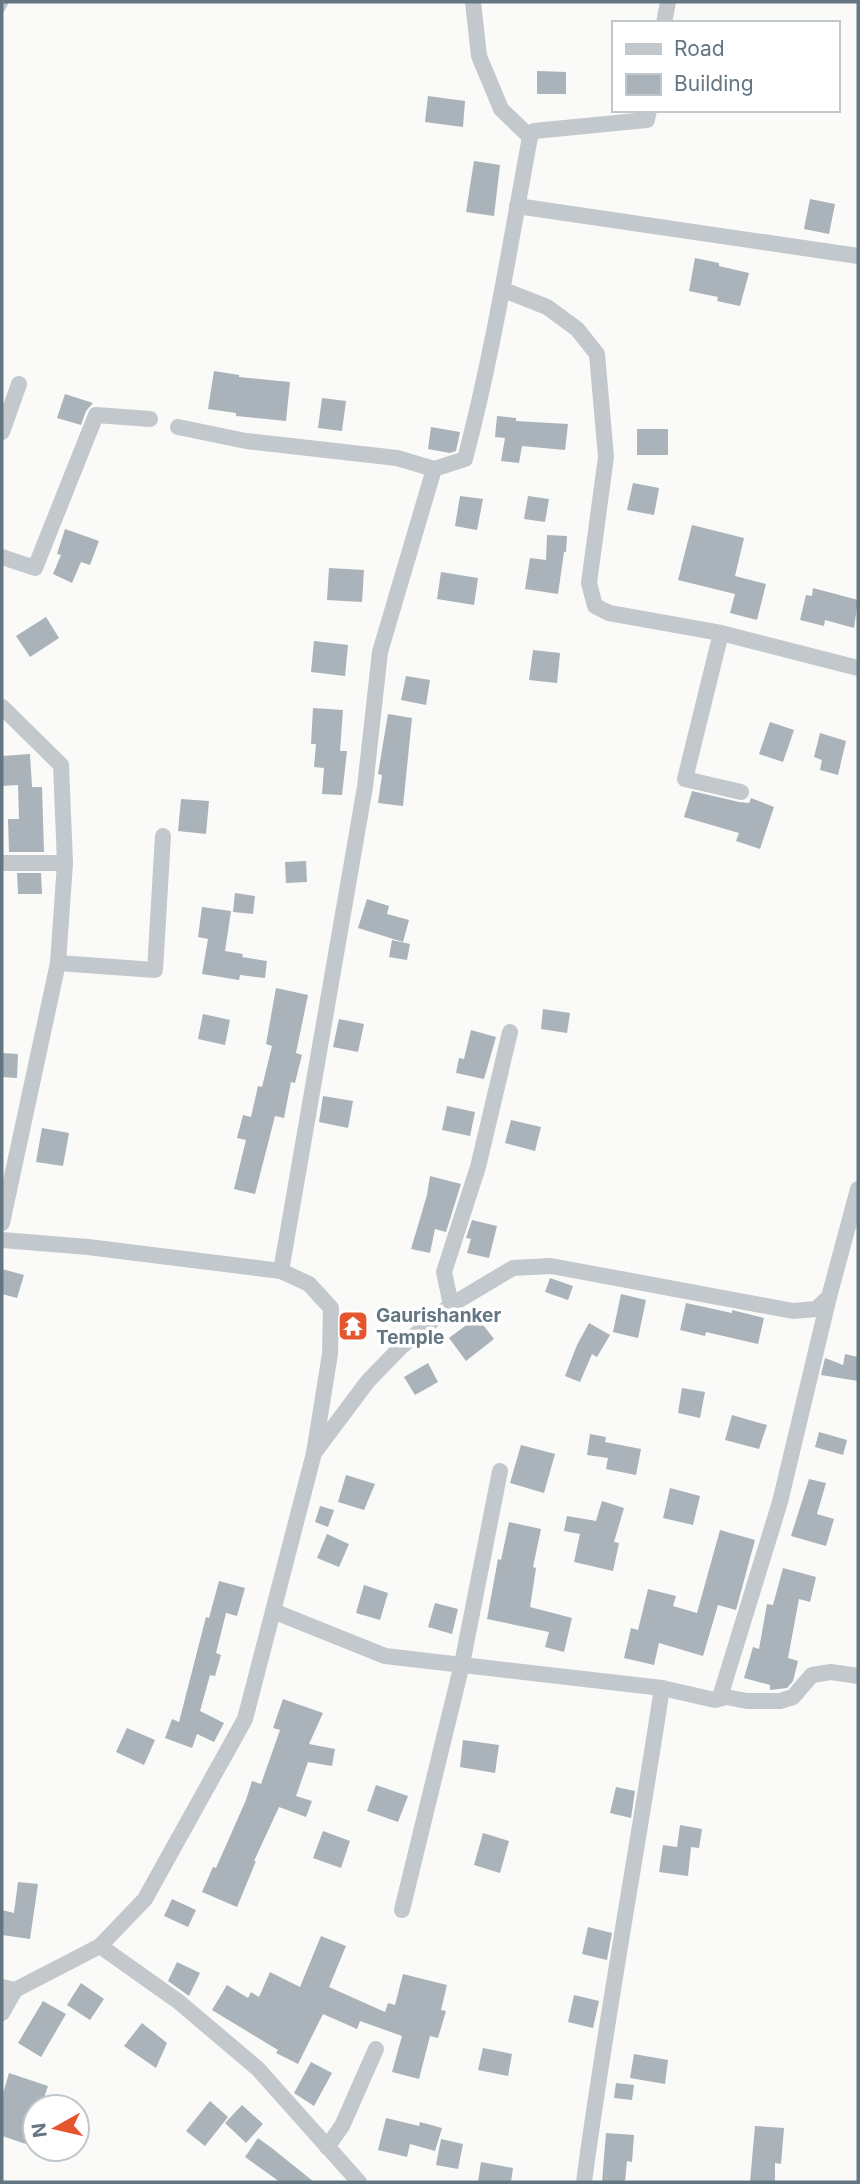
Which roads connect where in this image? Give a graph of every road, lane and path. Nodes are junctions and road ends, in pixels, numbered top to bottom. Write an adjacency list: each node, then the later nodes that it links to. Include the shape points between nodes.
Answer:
1 (472, 2): 5 (street, via 479,56 496,99)
2 (668, 2): 3 (street)
3 (664, 21)
4 (649, 112): 5 (street, via 647,120 534,131)
5 (530, 137): 6 (street)
6 (517, 206): 7 (street); 8 (street)
7 (858, 256)
8 (504, 290): 13 (street, via 465,459); 15 (street, via 547,307 578,329 597,354 606,457 589,583 595,606 609,613)
9 (19, 384): 12 (street)
10 (150, 419): 14 (street, via 96,415 36,568)
11 (178, 427): 13 (street, via 246,441 397,458)
12 (2, 432)
13 (434, 469): 27 (street, via 380,652 365,787)
14 (2, 557)
15 (721, 633): 16 (street); 18 (street, via 685,779)
16 (858, 668)
17 (2, 707): 21 (street, via 61,765)
18 (741, 792)
19 (163, 836): 22 (street, via 155,971)
20 (2, 863): 21 (street)
21 (65, 863): 22 (street)
22 (58, 963): 25 (street)
23 (510, 1032): 29 (street, via 478,1167 444,1272)
24 (858, 1189): 28 (street)
25 (2, 1223)
26 (2, 1240): 27 (street)
27 (281, 1271): 30 (street, via 309,1284 331,1308 330,1354)
28 (829, 1297): 29 (street, via 816,1309 793,1311 551,1266 513,1268); 36 (street, via 780,1502)
29 (451, 1305): 30 (street, via 368,1381)
30 (314, 1453): 32 (street)
31 (500, 1471): 33 (street)
32 (273, 1611): 33 (street, via 385,1656); 38 (street, via 245,1719 145,1899)
33 (462, 1664): 35 (street); 37 (street)
34 (858, 1676): 36 (street, via 812,1675 793,1697 780,1701)
35 (662, 1688): 36 (street); 44 (street)
36 (720, 1698)
37 (402, 1910)
38 (100, 1946): 39 (street); 42 (street, via 179,2002 258,2068)
39 (8, 1988): 40 (street)
40 (2, 2013)
41 (376, 2049): 42 (street, via 342,2126)
42 (327, 2147): 43 (street)
43 (359, 2182)
44 (584, 2182)

